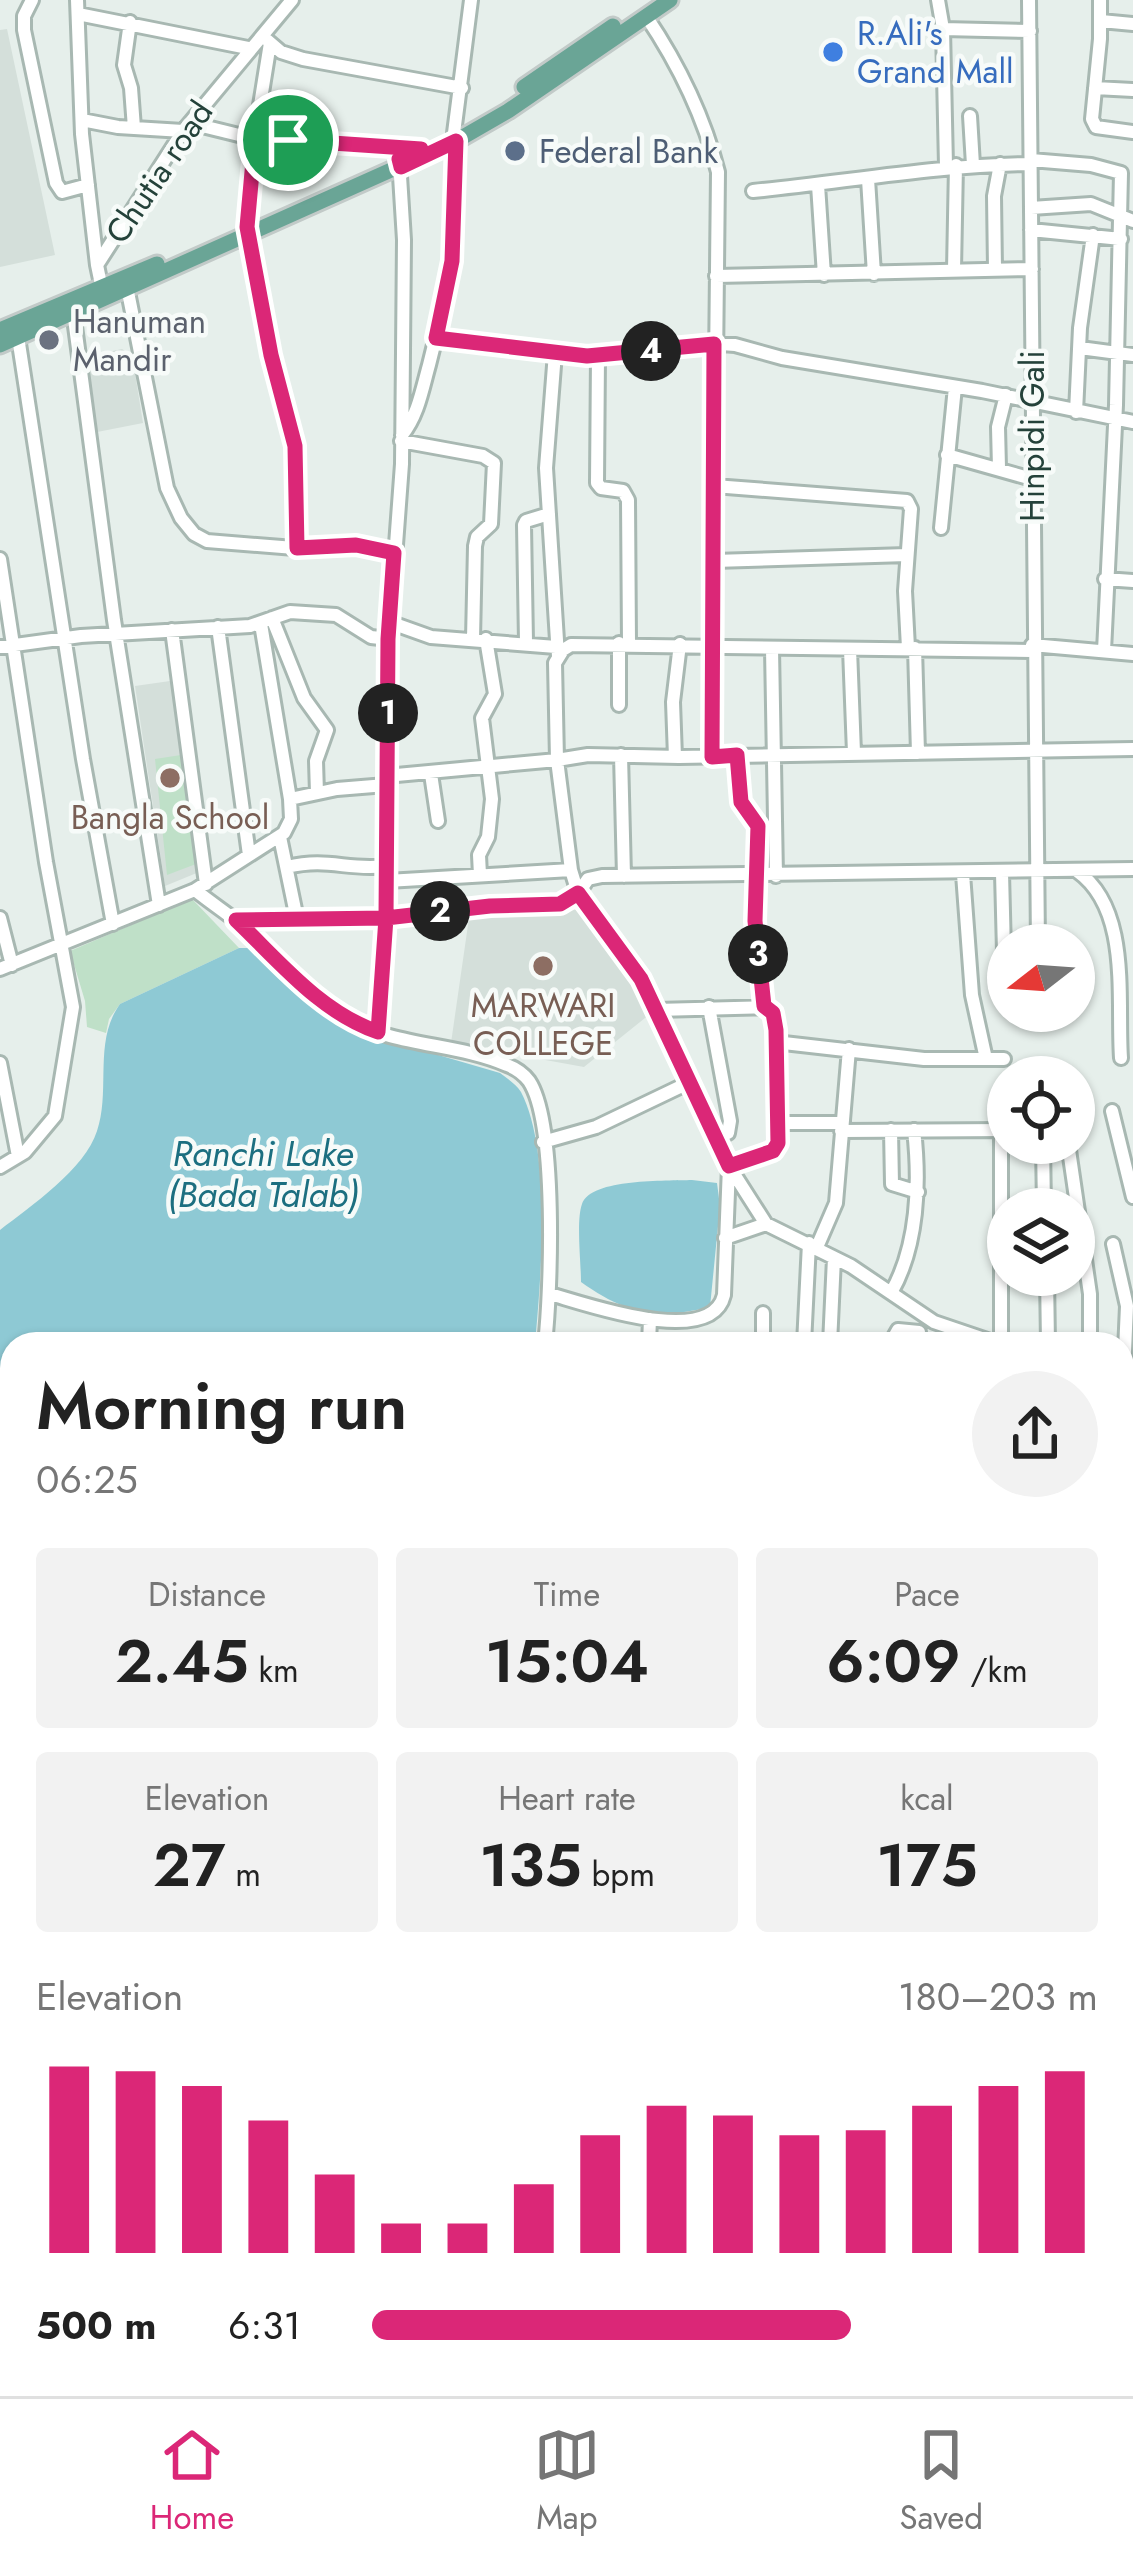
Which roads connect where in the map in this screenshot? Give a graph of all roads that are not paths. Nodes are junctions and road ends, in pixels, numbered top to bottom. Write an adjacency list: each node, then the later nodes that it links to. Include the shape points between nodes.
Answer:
1 (32, 0): 35 (street, via 24,31 56,183 62,192)
2 (292, 0): 15 (street, Chutia road)
3 (471, 0): 17 (street)
4 (670, 0): 9 (main road)
5 (938, 0): 13 (street)
6 (1029, 0): 14 (street, Hinpidi Gali)
7 (1100, 0): 10 (street)
8 (77, 7): 11 (street); 21 (street)
9 (648, 8): 25 (main road); 49 (street, via 713,153)
10 (1101, 21): 12 (street); 18 (street)
11 (130, 22): 16 (street); 23 (street, via 124,57)
12 (1133, 24)
13 (943, 29): 14 (street); 31 (street)
14 (1030, 32): 28 (street, Hinpidi Gali)
15 (266, 38): 16 (street, Chutia road); 17 (street, via 303,59); 26 (street)
16 (248, 48): 22 (street, Chutia road)
17 (462, 88): 25 (street)
18 (1095, 88): 19 (street); 24 (street, via 1093,124)
19 (1133, 90)
20 (970, 116): 32 (street)
21 (82, 119): 23 (street); 35 (street)
22 (187, 127): 23 (street); 26 (street); 43 (street, Chutia road)
23 (134, 128)
24 (1133, 132)
25 (455, 137): 27 (main road); 29 (main road); 55 (street, via 452,261)
26 (255, 139): 27 (street); 40 (street)
27 (421, 149): 29 (main road)
28 (1031, 162): 30 (street); 37 (street, Hinpidi Gali); 38 (street, via 1120,172)
29 (400, 163): 40 (main road); 69 (street)
30 (1000, 164): 32 (street); 44 (street)
31 (951, 165): 32 (street); 33 (street); 46 (street)
32 (973, 165)
33 (868, 179): 34 (street); 48 (street)
34 (818, 184): 36 (street); 47 (street)
35 (88, 185): 43 (street)
36 (753, 191)
37 (1031, 208): 38 (street, via 1090,204); 39 (street, Hinpidi Gali)
38 (1127, 219): 42 (street)
39 (1031, 230): 41 (street); 45 (street, Hinpidi Gali)
40 (248, 231): 50 (main road); 51 (main road); 76 (street, via 295,446)
41 (1094, 235): 42 (street); 58 (street)
42 (1121, 239): 59 (street)
43 (97, 265): 51 (street, Chutia road)
44 (994, 269): 45 (street); 46 (street)
45 (1032, 269): 65 (street, Hinpidi Gali)
46 (953, 270): 48 (street)
47 (824, 274): 48 (street); 49 (street)
48 (874, 274)
49 (716, 276): 56 (street)
50 (127, 287): 51 (main road); 76 (street, via 166,488 181,518 207,541)
51 (103, 292): 52 (main road); 53 (main road)
52 (73, 311): 54 (main road); 87 (street)
53 (0, 330)
54 (18, 337): 57 (main road); 88 (street)
55 (436, 338): 60 (street); 69 (street)
56 (714, 344): 62 (street); 63 (street); 73 (street)
57 (0, 345)
58 (1080, 348): 59 (street); 66 (street)
59 (1117, 352): 61 (street); 67 (street)
60 (555, 353): 62 (street); 74 (street)
61 (1133, 355)
62 (598, 356): 92 (street, via 596,483 628,500)
63 (955, 387): 64 (street); 70 (street)
64 (1006, 395): 65 (street); 71 (street)
65 (1033, 400): 66 (street); 72 (street, Hinpidi Gali)
66 (1076, 412): 67 (street)
67 (1115, 419): 68 (street); 81 (street)
68 (1133, 422)
69 (401, 438): 77 (street); 90 (street, via 494,463 491,524 475,545)
70 (947, 455): 71 (street); 75 (street)
71 (999, 468): 72 (street)
72 (1032, 479): 97 (street, Hinpidi Gali)
73 (715, 486): 78 (street, via 907,501); 80 (street)
74 (549, 514): 91 (street, via 524,525); 101 (street)
75 (941, 528)
76 (297, 548): 77 (street, via 356,545)
77 (394, 553): 84 (street)
78 (907, 555): 80 (street); 96 (street)
79 (0, 559): 94 (street)
80 (714, 561): 95 (street)
81 (1105, 579): 82 (street); 100 (street)
82 (1133, 580)
83 (266, 621): 85 (street); 89 (street, via 328,613); 117 (street, via 326,730); 118 (street)
84 (389, 622): 89 (street); 90 (street, via 431,637)
85 (218, 627): 86 (street); 121 (street)
86 (172, 630): 87 (street); 134 (street)
87 (116, 634): 88 (street); 136 (street)
88 (65, 638): 94 (street); 141 (street)
89 (388, 639): 116 (street)
90 (480, 639): 91 (street); 114 (street, via 495,694 482,718)
91 (526, 642): 101 (street)
92 (624, 643): 93 (street); 101 (street); 103 (street)
93 (680, 644): 95 (street); 111 (street)
94 (7, 646): 144 (street)
95 (712, 647): 98 (street); 112 (street)
96 (912, 648): 97 (street); 99 (street); 108 (street)
97 (1032, 648): 100 (street); 105 (street, Hinpidi Gali)
98 (772, 649): 99 (street); 107 (street)
99 (850, 649): 106 (street)
100 (1104, 651): 102 (street)
101 (557, 652): 113 (street)
102 (1133, 654)
103 (619, 705)
104 (1133, 748): 105 (street)
105 (1034, 750): 108 (street); 126 (street, Hinpidi Gali)
106 (854, 752): 107 (street); 108 (street)
107 (776, 753): 110 (street); 133 (street)
108 (918, 754)
109 (621, 755): 111 (street); 113 (street); 131 (street)
110 (737, 755): 112 (street); 132 (street, via 741,802 758,826)
111 (675, 757): 112 (street)
112 (712, 757)
113 (557, 760): 114 (street); 124 (street)
114 (488, 768): 115 (street); 130 (street)
115 (430, 774): 116 (street); 119 (street)
116 (386, 781): 117 (street); 127 (street)
117 (317, 793): 118 (street)
118 (290, 799): 120 (street, via 291,819)
119 (438, 821)
120 (280, 837): 121 (street); 122 (street)
121 (249, 855): 134 (street)
122 (287, 867): 127 (street, via 318,860); 139 (street)
123 (1133, 869): 125 (street)
124 (571, 870): 130 (street); 135 (street)
125 (1078, 871): 126 (street); 152 (street, via 1097,887 1113,920)
126 (1035, 873): 129 (street); 143 (street, Hinpidi Gali)
127 (386, 874): 130 (street); 138 (street)
128 (963, 874): 129 (street); 133 (street); 153 (street, via 970,985)
129 (1002, 874): 142 (street)
130 (480, 875)
131 (624, 876): 132 (street); 135 (street, via 592,877)
132 (759, 876): 133 (street); 147 (street, via 755,929)
133 (776, 876)
134 (201, 887): 136 (street); 140 (street)
135 (578, 893): 138 (street, via 560,904); 148 (street)
136 (159, 905): 141 (street)
137 (0, 918): 145 (street)
138 (386, 918): 139 (street); 149 (street)
139 (297, 919): 140 (street)
140 (236, 920): 149 (street, via 321,1002)
141 (113, 924): 144 (street)
142 (1003, 924)
143 (1037, 924)
144 (60, 945): 145 (street); 164 (street, via 73,1006 55,1116)
145 (6, 967)
146 (709, 1006): 147 (street); 148 (street); 162 (street, via 730,1121)
147 (764, 1006): 150 (street, via 773,1013)
148 (656, 1010): 155 (street)
149 (378, 1032): 163 (street, via 518,1070 532,1086)
150 (775, 1042): 151 (street); 157 (street)
151 (850, 1049): 153 (street); 158 (street)
152 (1121, 1058)
153 (986, 1059)
154 (0, 1063): 164 (street)
155 (688, 1083): 162 (street); 163 (street, via 596,1127)
156 (1112, 1111): 170 (street)
157 (776, 1123): 158 (street); 167 (street, via 777,1148)
158 (842, 1127): 159 (street); 174 (street, via 836,1202)
159 (891, 1130): 160 (street); 169 (street, via 892,1184)
160 (914, 1130): 161 (street); 169 (street)
161 (987, 1130)
162 (715, 1138): 167 (street)
163 (543, 1142): 177 (street)
164 (18, 1156): 168 (street)
165 (1004, 1164): 190 (street)
166 (1072, 1164): 192 (street)
167 (729, 1166): 171 (street); 172 (street)
168 (0, 1167)
169 (918, 1192): 176 (street)
170 (1133, 1197)
171 (766, 1224): 172 (street); 174 (street)
172 (725, 1238): 182 (street, via 721,1307 703,1318)
173 (1112, 1244): 179 (street)
174 (813, 1245): 175 (street); 186 (street)
175 (835, 1258): 176 (street); 187 (street)
176 (892, 1293): 181 (street)
177 (550, 1294): 182 (street); 183 (street)
178 (1047, 1296): 191 (street)
179 (1130, 1306)
180 (764, 1313): 185 (street)
181 (919, 1313): 188 (street); 189 (street)
182 (650, 1319): 184 (street)
183 (546, 1332)
184 (649, 1332)
185 (763, 1332)
186 (805, 1332)
187 (831, 1332)
188 (918, 1332)
189 (969, 1332)
190 (1000, 1332)
191 (1048, 1332)
192 (1090, 1332)

